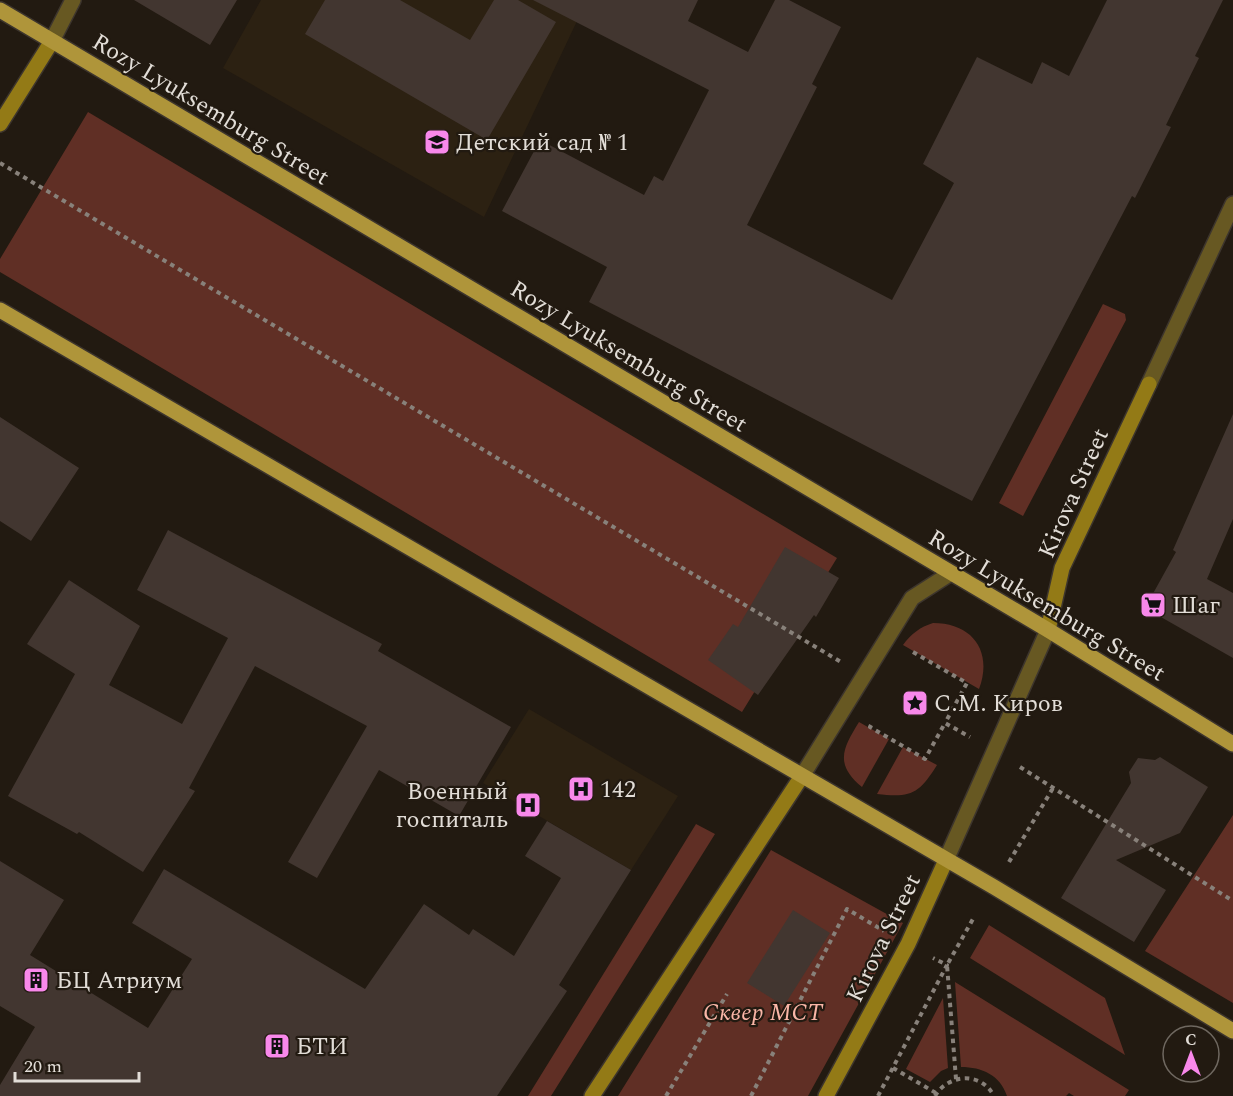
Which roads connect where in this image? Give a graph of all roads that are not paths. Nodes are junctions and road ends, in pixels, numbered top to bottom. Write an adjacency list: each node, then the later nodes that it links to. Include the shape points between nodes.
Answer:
1 (73, 0): 3 (street)
2 (0, 9): 3 (main road, Rozy Lyuksemburg Street)
3 (52, 41): 4 (street); 7 (main road, Rozy Lyuksemburg Street)
4 (0, 124)
5 (1233, 204): 8 (street, Kirova Street, via 1062,568)
6 (0, 310): 10 (main road)
7 (951, 573): 8 (main road, Rozy Lyuksemburg Street); 10 (street, via 912,598)
8 (1048, 630): 9 (main road, Rozy Lyuksemburg Street); 11 (street, Kirova Street)
9 (1233, 744)
10 (802, 776): 11 (main road); 13 (street)
11 (946, 860): 12 (main road); 14 (street, Kirova Street, via 908,944)
12 (1233, 1031)
13 (592, 1096)
14 (826, 1096)

